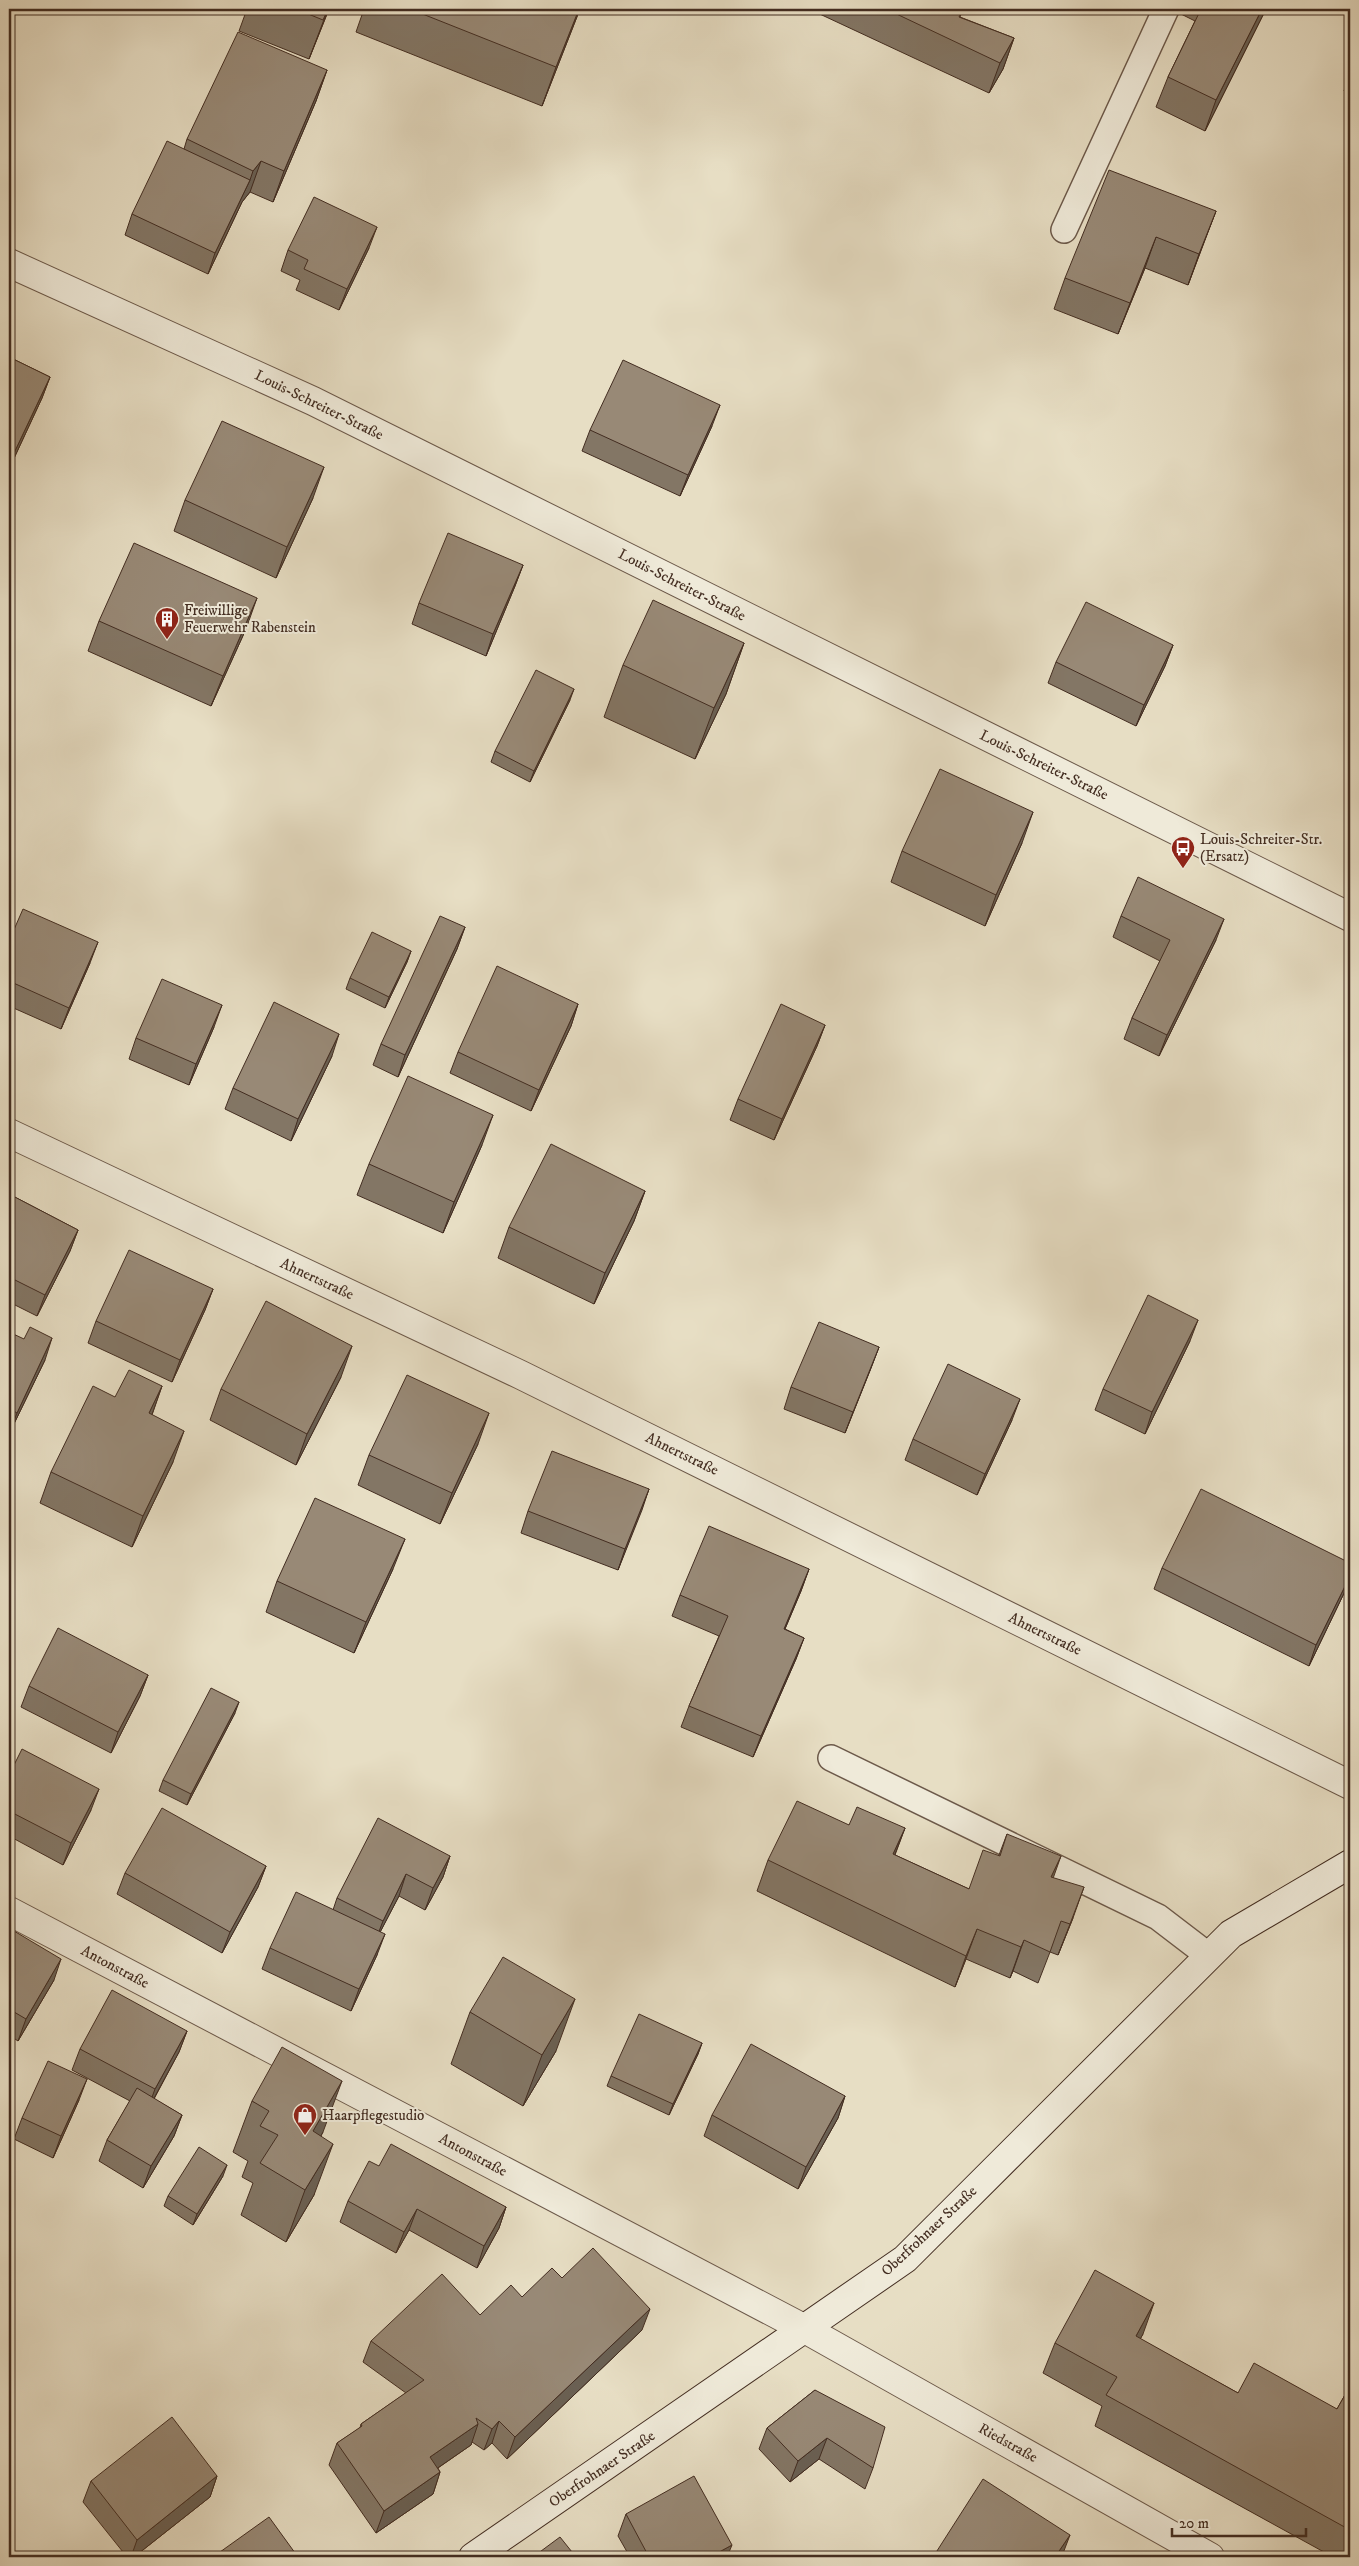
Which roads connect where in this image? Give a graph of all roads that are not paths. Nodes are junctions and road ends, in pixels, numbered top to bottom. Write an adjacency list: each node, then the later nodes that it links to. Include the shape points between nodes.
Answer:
1 (1166, 9): 2 (lane)
2 (1064, 230)
3 (9, 263): 4 (street, Louis-Schreiter-Straße, via 313,401)
4 (1350, 916)
5 (9, 1133): 7 (street, Ahnertstraße, via 521,1375)
6 (831, 1758): 10 (lane, via 1158,1918)
7 (1350, 1785)
8 (1350, 1864): 10 (street, Oberfrohnaer Straße, via 1231,1934)
9 (9, 1911): 11 (street, Antonstraße)
10 (1209, 1956): 11 (street, Oberfrohnaer Straße, via 905,2259)
11 (805, 2330): 12 (street, Oberfrohnaer Straße); 13 (street, Riedstraße)
12 (473, 2557)
13 (1210, 2557)

